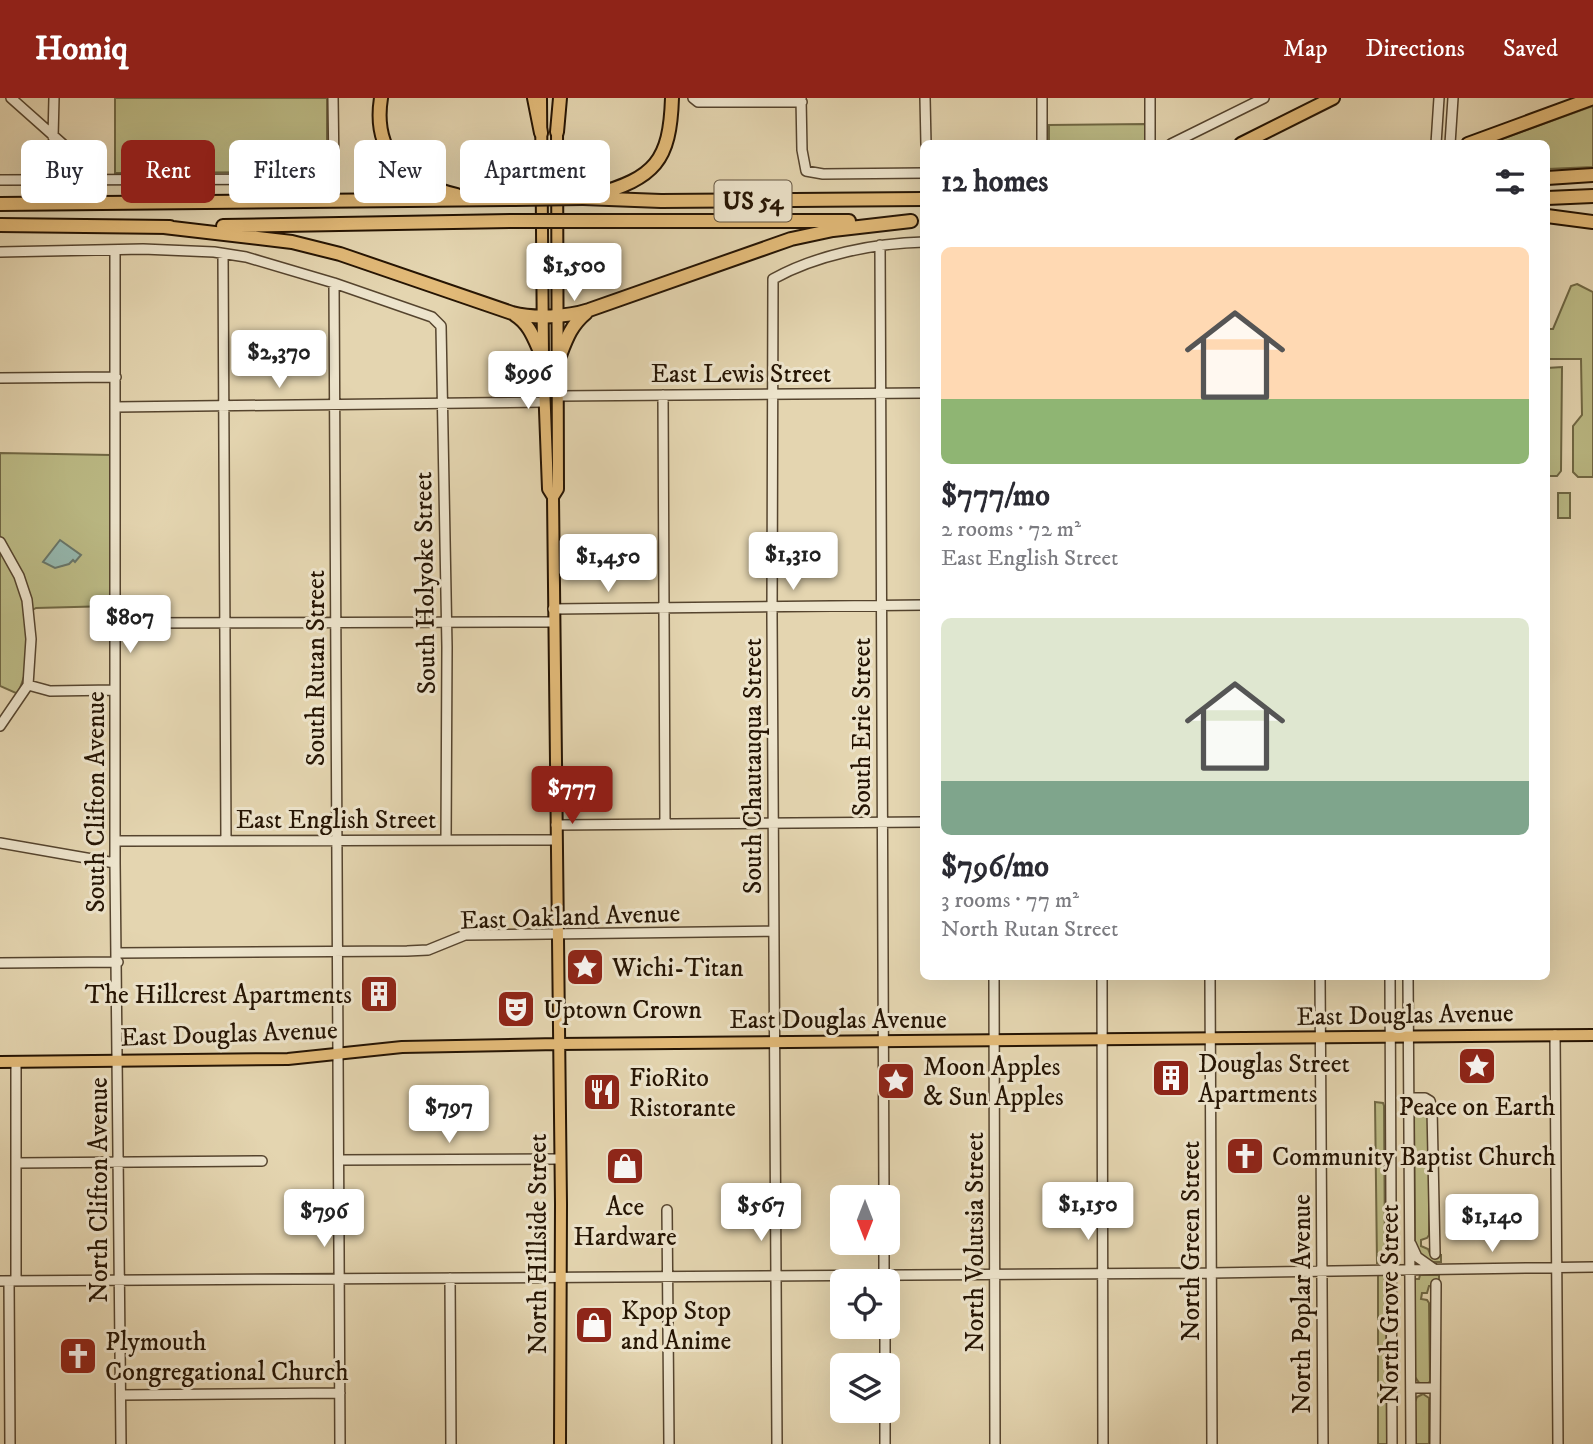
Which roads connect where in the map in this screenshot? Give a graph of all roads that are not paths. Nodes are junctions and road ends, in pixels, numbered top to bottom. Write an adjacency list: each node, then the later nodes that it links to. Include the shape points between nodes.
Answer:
1 (11, 98): 23 (street)
2 (54, 98): 23 (street)
3 (333, 98): 38 (street, via 334,170 324,179)
4 (381, 98): 40 (highway, via 383,139 399,167 431,188)
5 (534, 98): 22 (highway)
6 (541, 98): 22 (main road)
7 (558, 98): 21 (highway)
8 (673, 98): 39 (highway, via 664,152 649,172)
9 (693, 98): 19 (street, via 698,102)
10 (925, 98): 25 (street)
11 (1042, 98): 26 (street)
12 (1150, 98): 27 (street)
13 (1333, 98): 29 (highway)
14 (1439, 98): 30 (street)
15 (1453, 98): 31 (street)
16 (1567, 98): 20 (highway)
17 (1593, 98): 20 (highway)
18 (1259, 99): 28 (street)
19 (802, 100): 33 (street, via 806,171)
20 (1511, 128): 32 (highway)
21 (557, 132): 60 (main road)
22 (541, 133): 61 (main road)
23 (53, 137): 24 (street)
24 (57, 140)
25 (926, 140)
26 (1042, 140)
27 (1150, 140)
28 (1179, 140)
29 (1249, 140)
30 (1436, 140)
31 (1450, 140)
32 (1478, 140)
33 (920, 173)
34 (1593, 175): 35 (highway)
35 (1550, 178)
36 (0, 180): 37 (street)
37 (21, 180)
38 (107, 180)
39 (610, 190)
40 (460, 195)
41 (1593, 196): 42 (highway)
42 (1550, 198)
43 (460, 199): 46 (highway, US 54)
44 (610, 199): 45 (highway, US 54)
45 (920, 199)
46 (0, 204)
47 (1550, 216): 49 (highway)
48 (918, 221): 51 (highway, US 54, bridge, via 584,220); 58 (highway, via 791,239)
49 (1593, 222)
50 (0, 225): 51 (highway, US 54)
51 (164, 227): 59 (highway, via 304,245)
52 (920, 242): 53 (street)
53 (880, 245): 66 (street, South Erie Street); 68 (street, South Chautauqua Street, via 793,268 773,279)
54 (115, 250): 55 (street); 56 (street); 64 (street, South Clifton Avenue)
55 (0, 252)
56 (223, 254): 57 (street); 74 (street)
57 (334, 283): 72 (street, South Holyoke Street, via 432,317 441,326); 73 (street, South Rutan Street)
58 (589, 310): 60 (highway); 63 (highway, via 570,330)
59 (512, 313): 61 (highway); 62 (highway, via 530,330)
60 (558, 314): 61 (highway); 63 (main road)
61 (543, 316): 62 (main road)
62 (543, 358): 71 (main road)
63 (558, 358): 70 (main road)
64 (116, 377): 65 (street); 75 (street, South Clifton Avenue)
65 (0, 378)
66 (881, 393): 67 (street, East Lewis Street); 68 (street, East Lewis Street); 78 (street, South Erie Street)
67 (920, 393)
68 (773, 394): 69 (street, East Lewis Street); 80 (street, South Chautauqua Street)
69 (663, 395): 70 (street, East Lewis Street); 81 (street)
70 (559, 396): 76 (main road, via 558,489)
71 (544, 402): 72 (street); 76 (main road, via 548,489)
72 (443, 403): 73 (street); 84 (street, South Holyoke Street)
73 (335, 404): 74 (street); 83 (street, South Rutan Street)
74 (225, 405): 75 (street); 87 (street)
75 (116, 407): 86 (street, South Clifton Avenue)
76 (553, 497): 82 (main road, North Hillside Street)
77 (0, 542): 88 (street, via 27,600 31,639)
78 (881, 606): 79 (street); 80 (street); 91 (street, South Erie Street)
79 (920, 606)
80 (772, 607): 81 (street); 93 (street, South Chautauqua Street)
81 (663, 608): 82 (street); 94 (street)
82 (553, 609): 85 (main road, North Hillside Street)
83 (335, 622): 84 (street); 87 (street); 97 (street, South Rutan Street)
84 (446, 622): 85 (street); 98 (street, South Holyoke Street)
85 (553, 622): 95 (main road, North Hillside Street)
86 (115, 623): 87 (street); 89 (street, South Clifton Avenue)
87 (226, 623): 100 (street)
88 (28, 685): 89 (street, via 50,691); 90 (street)
89 (115, 690): 99 (street, South Clifton Avenue)
90 (0, 726)
91 (883, 822): 92 (street); 93 (street); 123 (street, South Erie Street)
92 (920, 822)
93 (773, 823): 94 (street); 103 (street, South Chautauqua Street)
94 (665, 824): 95 (street)
95 (556, 825): 96 (main road, North Hillside Street)
96 (556, 839): 98 (street, East English Street); 104 (main road, North Hillside Street)
97 (336, 840): 98 (street, East English Street); 100 (street, East English Street); 105 (street, South Rutan Street)
98 (446, 840)
99 (116, 841): 100 (street, East English Street); 102 (street, South Clifton Avenue)
100 (226, 841)
101 (0, 844): 102 (street)
102 (115, 863): 106 (street, South Clifton Avenue)
103 (774, 931): 104 (street, East Oakland Avenue); 122 (street, South Chautauqua Street)
104 (557, 934): 105 (street, East Oakland Avenue, via 465,935 428,950); 124 (main road, North Hillside Street)
105 (336, 950): 106 (street, East Oakland Avenue); 125 (street, South Rutan Street)
106 (118, 958): 107 (street, East Oakland Avenue); 126 (street, South Clifton Avenue)
107 (0, 963)
108 (994, 980): 120 (street, North Volutsia Street)
109 (1102, 980): 121 (street)
110 (1210, 980): 119 (street, North Green Street)
111 (1320, 980): 118 (street, North Poplar Avenue)
112 (1390, 980): 116 (street, North Grove Street)
113 (1408, 980): 117 (street, North Grove Street)
114 (1555, 1035): 115 (main road, East Douglas Avenue); 117 (main road, East Douglas Avenue); 140 (street)
115 (1593, 1035)
116 (1390, 1037): 117 (main road, East Douglas Avenue); 118 (main road, East Douglas Avenue); 143 (street, North Grove Street)
117 (1408, 1037): 129 (street, North Grove Street)
118 (1320, 1038): 119 (main road, East Douglas Avenue); 142 (street, North Poplar Avenue)
119 (1210, 1039): 121 (main road, East Douglas Avenue); 146 (street, North Green Street)
120 (994, 1040): 121 (main road, East Douglas Avenue); 123 (main road, East Douglas Avenue); 147 (street, North Volutsia Street)
121 (1103, 1040): 145 (street)
122 (774, 1042): 123 (main road, East Douglas Avenue); 124 (main road, East Douglas Avenue); 148 (street, South Chautauqua Street)
123 (885, 1042): 135 (street, South Erie Street)
124 (558, 1044): 125 (main road, East Douglas Avenue); 130 (main road, North Hillside Street)
125 (337, 1053): 126 (main road, East Douglas Avenue, via 288,1059); 131 (street, South Rutan Street)
126 (118, 1061): 128 (main road, East Douglas Avenue); 134 (street, North Clifton Avenue)
127 (0, 1062): 128 (main road, East Douglas Avenue)
128 (16, 1062): 133 (street)
129 (1409, 1098): 137 (street, North Grove Street); 138 (street, via 1430,1101 1434,1117)
130 (559, 1158): 131 (street); 151 (main road, North Hillside Street)
131 (339, 1160): 154 (street, South Rutan Street)
132 (262, 1161): 134 (street)
133 (17, 1163): 134 (street); 156 (street)
134 (118, 1163): 155 (street, North Clifton Avenue)
135 (884, 1185)
136 (667, 1210): 149 (street)
137 (1410, 1239): 141 (street, via 1416,1255); 144 (street, North Grove Street)
138 (1435, 1254)
139 (1593, 1267): 140 (street)
140 (1557, 1268): 141 (street); 178 (street)
141 (1435, 1270): 144 (street)
142 (1321, 1271): 143 (street); 146 (street); 174 (street, North Poplar Avenue)
143 (1391, 1271): 144 (street); 175 (street, North Grove Street)
144 (1410, 1271): 158 (street, North Grove Street)
145 (1103, 1273): 146 (street); 147 (street); 172 (street)
146 (1212, 1273): 173 (street, North Green Street)
147 (994, 1274): 152 (street); 171 (street, North Volutsia Street)
148 (776, 1275): 149 (street); 150 (street); 169 (street, South Chautauqua Street)
149 (668, 1276): 151 (street); 168 (street)
150 (830, 1276)
151 (561, 1277): 153 (street); 167 (main road, North Hillside Street)
152 (900, 1277)
153 (450, 1278): 154 (street); 166 (street)
154 (339, 1279): 155 (street); 160 (street, South Rutan Street)
155 (119, 1280): 156 (street); 161 (street, North Clifton Avenue)
156 (8, 1281): 163 (street)
157 (1436, 1284): 159 (street)
158 (1411, 1388): 159 (street); 176 (street, North Grove Street)
159 (1436, 1388): 177 (street)
160 (340, 1392): 161 (street); 165 (street, South Rutan Street)
161 (121, 1395): 164 (street, North Clifton Avenue)
162 (885, 1423): 170 (street)
163 (9, 1444)
164 (121, 1444)
165 (340, 1444)
166 (451, 1444)
167 (560, 1444)
168 (668, 1444)
169 (777, 1444)
170 (886, 1444)
171 (995, 1444)
172 (1103, 1444)
173 (1212, 1444)
174 (1323, 1444)
175 (1392, 1444)
176 (1411, 1444)
177 (1435, 1444)
178 (1558, 1444)

